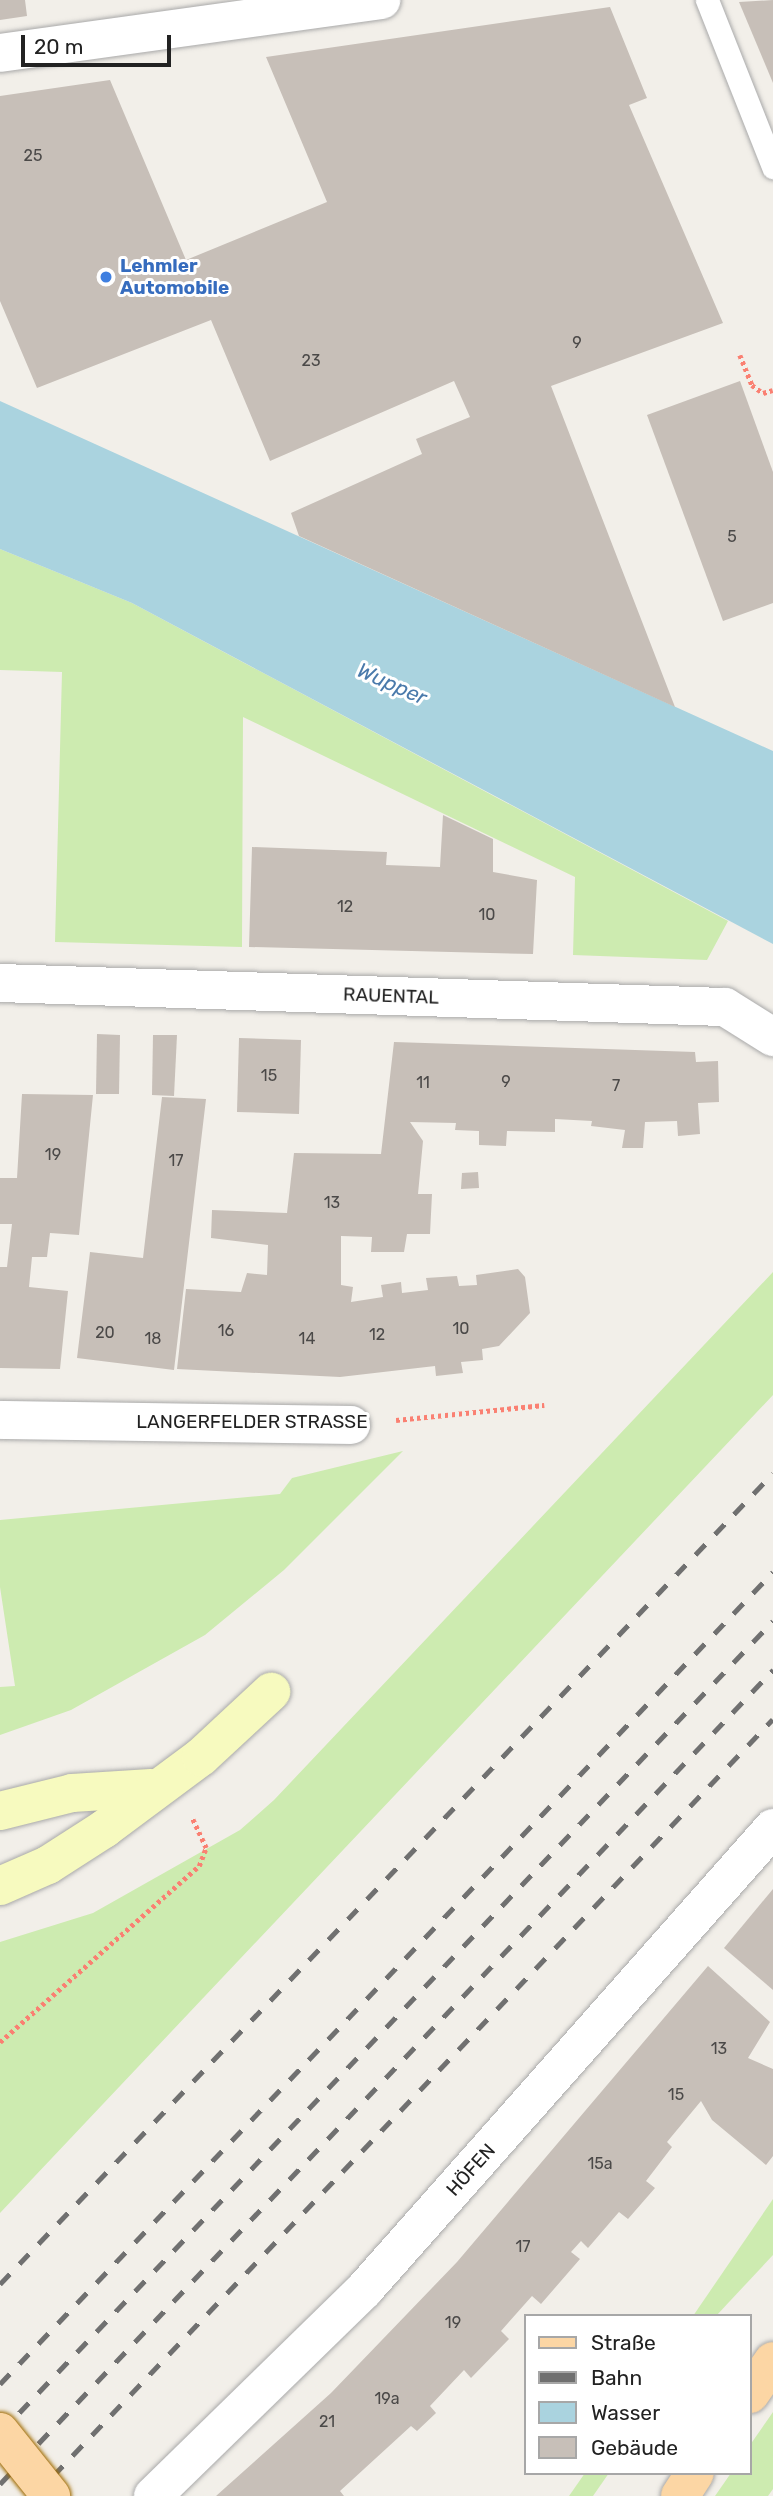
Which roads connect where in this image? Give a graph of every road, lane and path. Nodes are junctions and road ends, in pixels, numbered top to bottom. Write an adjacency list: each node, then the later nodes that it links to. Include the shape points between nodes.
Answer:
1 (381, 0): 3 (street)
2 (707, 0): 4 (lane)
3 (0, 54)
4 (773, 167)
5 (740, 355): 6 (path, via 752,385 763,393)
6 (773, 390)
7 (0, 983): 8 (street, RAUENTAL, via 724,1007)
8 (773, 1037)
9 (544, 1405): 11 (path, LANGERFELDER STRASSE)
10 (0, 1420): 11 (street, LANGERFELDER STRASSE)
11 (351, 1425)
12 (271, 1692): 13 (main road)
13 (163, 1781): 14 (main road, via 72,1793); 16 (main road, via 48,1866); 17 (path, via 206,1848 199,1866)
14 (0, 1811)
15 (773, 1828): 23 (street, HÖFEN, via 365,2290)
16 (0, 1886)
17 (0, 2042)
18 (773, 2361): 19 (main road)
19 (752, 2391)
20 (0, 2432): 22 (main road, bridge)
21 (694, 2475): 24 (main road)
22 (51, 2496)
23 (153, 2496)
24 (680, 2496)

